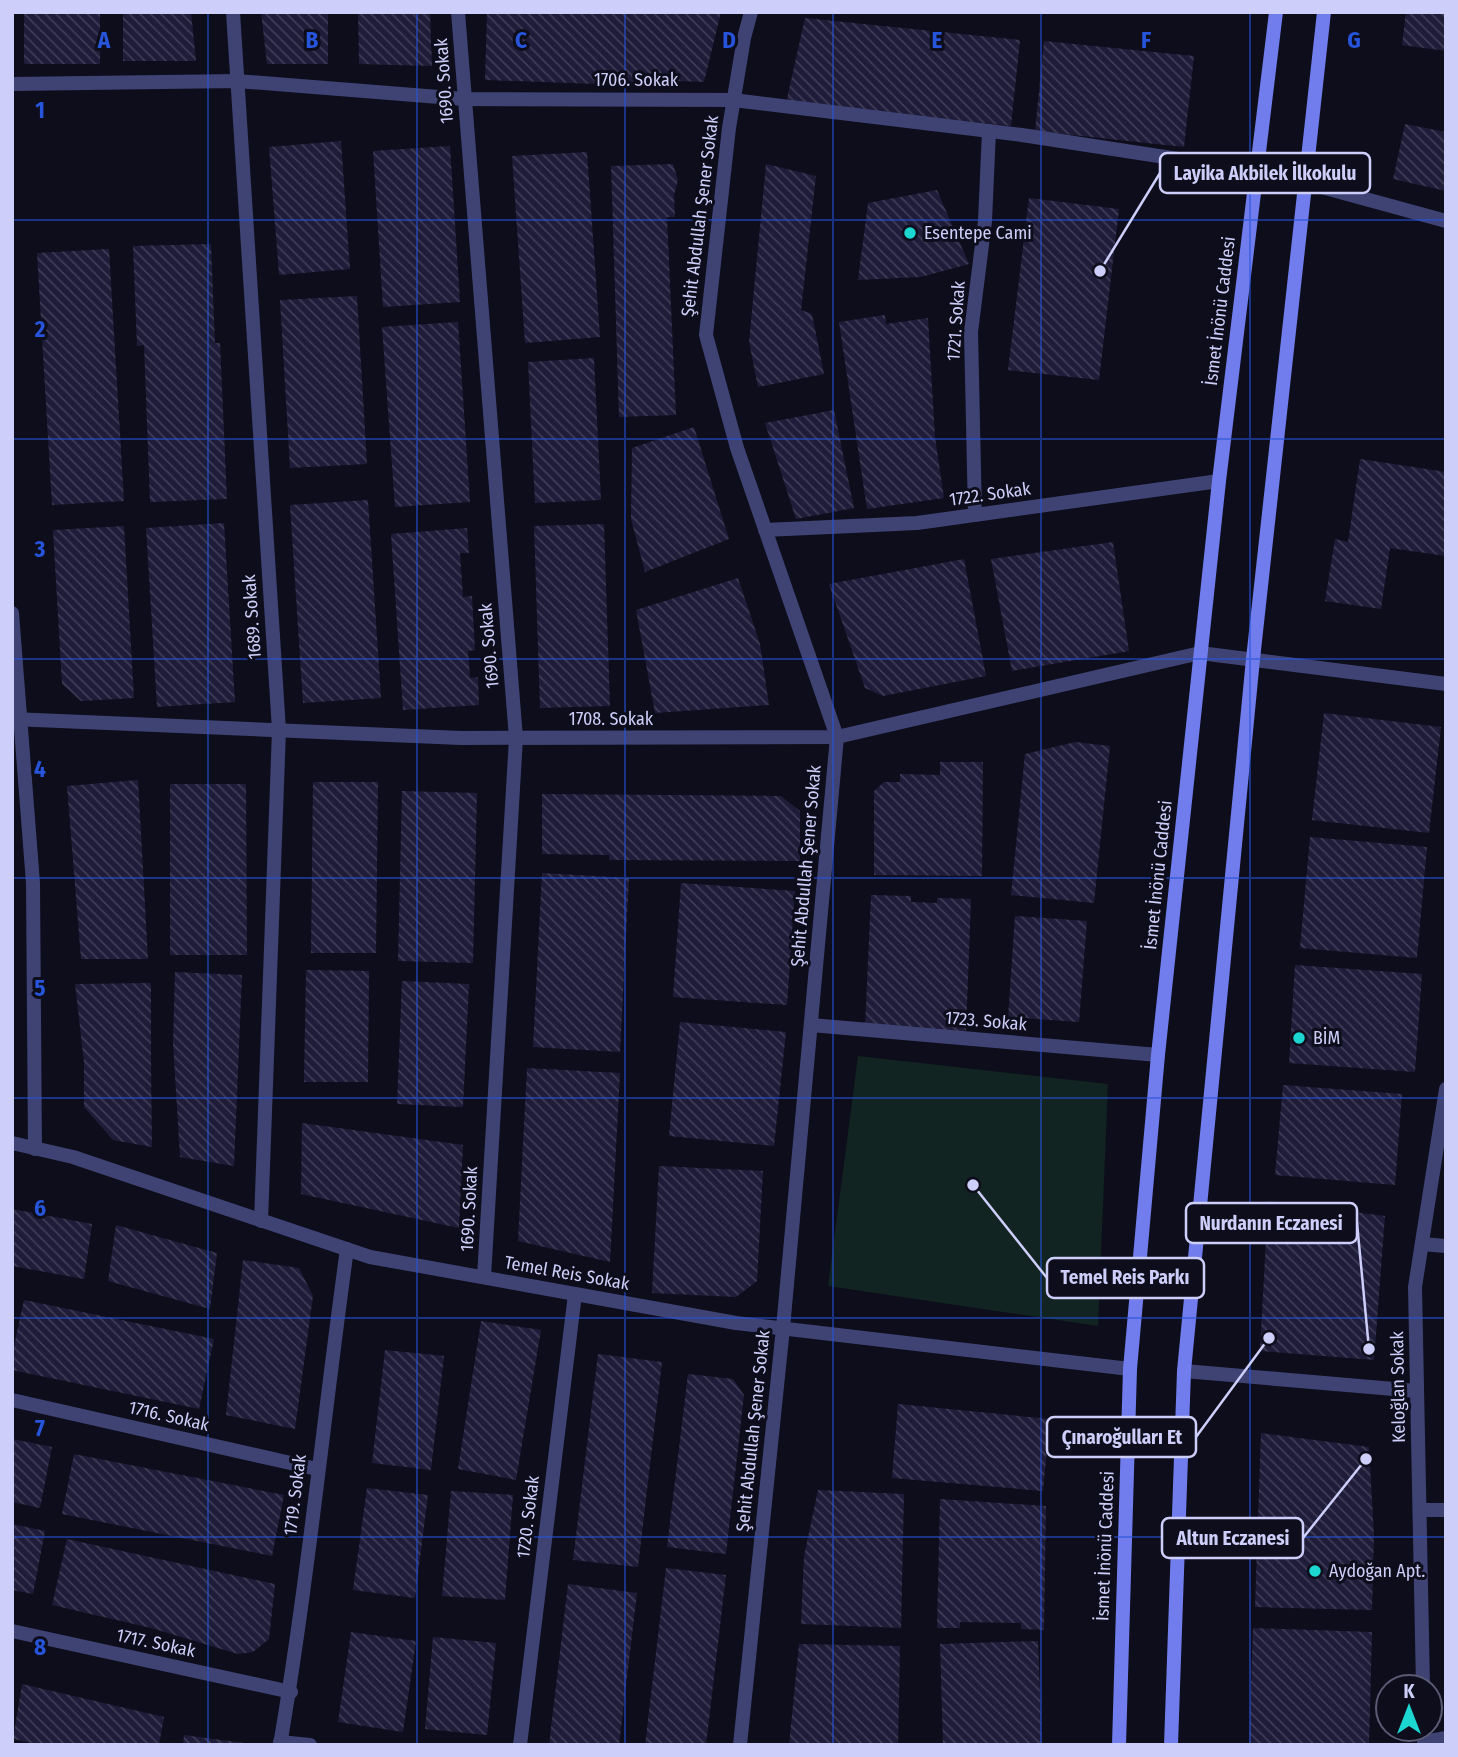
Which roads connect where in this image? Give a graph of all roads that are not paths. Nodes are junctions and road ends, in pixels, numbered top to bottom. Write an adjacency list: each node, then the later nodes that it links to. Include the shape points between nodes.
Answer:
1 (233, 12): 6 (street, 1689. Sokak)
2 (458, 12): 8 (street, 1690. Sokak)
3 (751, 12): 9 (street, Şehit Abdullah Şener Sokak)
4 (1276, 12): 11 (main road, İsmet İnönü Caddesi)
5 (1324, 12): 12 (main road)
6 (237, 81): 7 (street, 1706. Sokak); 8 (street, 1706. Sokak); 22 (street, 1689. Sokak)
7 (12, 84)
8 (464, 99): 9 (street, 1706. Sokak); 24 (street, 1690. Sokak)
9 (733, 100): 10 (street, 1706. Sokak); 16 (street, Şehit Abdullah Şener Sokak, via 706,335)
10 (989, 131): 11 (street, 1706. Sokak); 15 (street, 1721. Sokak, via 985,221 971,332)
11 (1256, 172): 14 (main road, İsmet İnönü Caddesi)
12 (1307, 183): 13 (street); 19 (main road)
13 (1446, 221)
14 (1219, 481): 15 (street, 1722. Sokak); 18 (main road, İsmet İnönü Caddesi)
15 (975, 515): 16 (street, 1722. Sokak, via 917,523)
16 (765, 530): 23 (street, Şehit Abdullah Şener Sokak)
17 (12, 613): 21 (street)
18 (1200, 653): 19 (street, 1708. Sokak); 23 (street, 1708. Sokak); 26 (main road, İsmet İnönü Caddesi)
19 (1253, 659): 20 (street, 1708. Sokak); 38 (main road)
20 (1446, 684)
21 (16, 719): 22 (street, 1708. Sokak); 29 (street, via 33,883)
22 (279, 730): 24 (street, 1708. Sokak); 30 (street, 1689. Sokak)
23 (837, 737): 24 (street, 1708. Sokak); 25 (street, Şehit Abdullah Şener Sokak)
24 (516, 738): 34 (street, 1690. Sokak)
25 (811, 1025): 26 (street, 1723. Sokak); 36 (street, Şehit Abdullah Şener Sokak)
26 (1158, 1055): 37 (main road, İsmet İnönü Caddesi)
27 (1446, 1089): 31 (street, Keloğlan Sokak)
28 (12, 1143): 29 (street, Temel Reis Sokak)
29 (35, 1149): 30 (street, Temel Reis Sokak, via 73,1157)
30 (261, 1221): 33 (street, Temel Reis Sokak)
31 (1422, 1244): 32 (street); 39 (street, Keloğlan Sokak, via 1415,1287)
32 (1446, 1246)
33 (347, 1249): 34 (street, Temel Reis Sokak); 41 (street, 1719. Sokak)
34 (484, 1278): 35 (street, Temel Reis Sokak)
35 (575, 1294): 36 (street, Temel Reis Sokak); 49 (street, 1720. Sokak)
36 (783, 1328): 37 (street, Temel Reis Sokak); 50 (street, Şehit Abdullah Şener Sokak)
37 (1130, 1369): 51 (main road, İsmet İnönü Caddesi)
38 (1184, 1371): 39 (street); 52 (main road)
39 (1417, 1391): 42 (street, Keloğlan Sokak)
40 (12, 1400): 41 (street, 1716. Sokak)
41 (317, 1469): 46 (street, 1719. Sokak)
42 (1419, 1510): 43 (street); 45 (street, Keloğlan Sokak)
43 (1446, 1510)
44 (12, 1631): 46 (street, 1717. Sokak)
45 (1423, 1673)
46 (291, 1692): 47 (street, 1719. Sokak)
47 (280, 1743): 48 (street)
48 (310, 1745)
49 (520, 1745)
50 (740, 1745)
51 (1119, 1745)
52 (1171, 1745)

